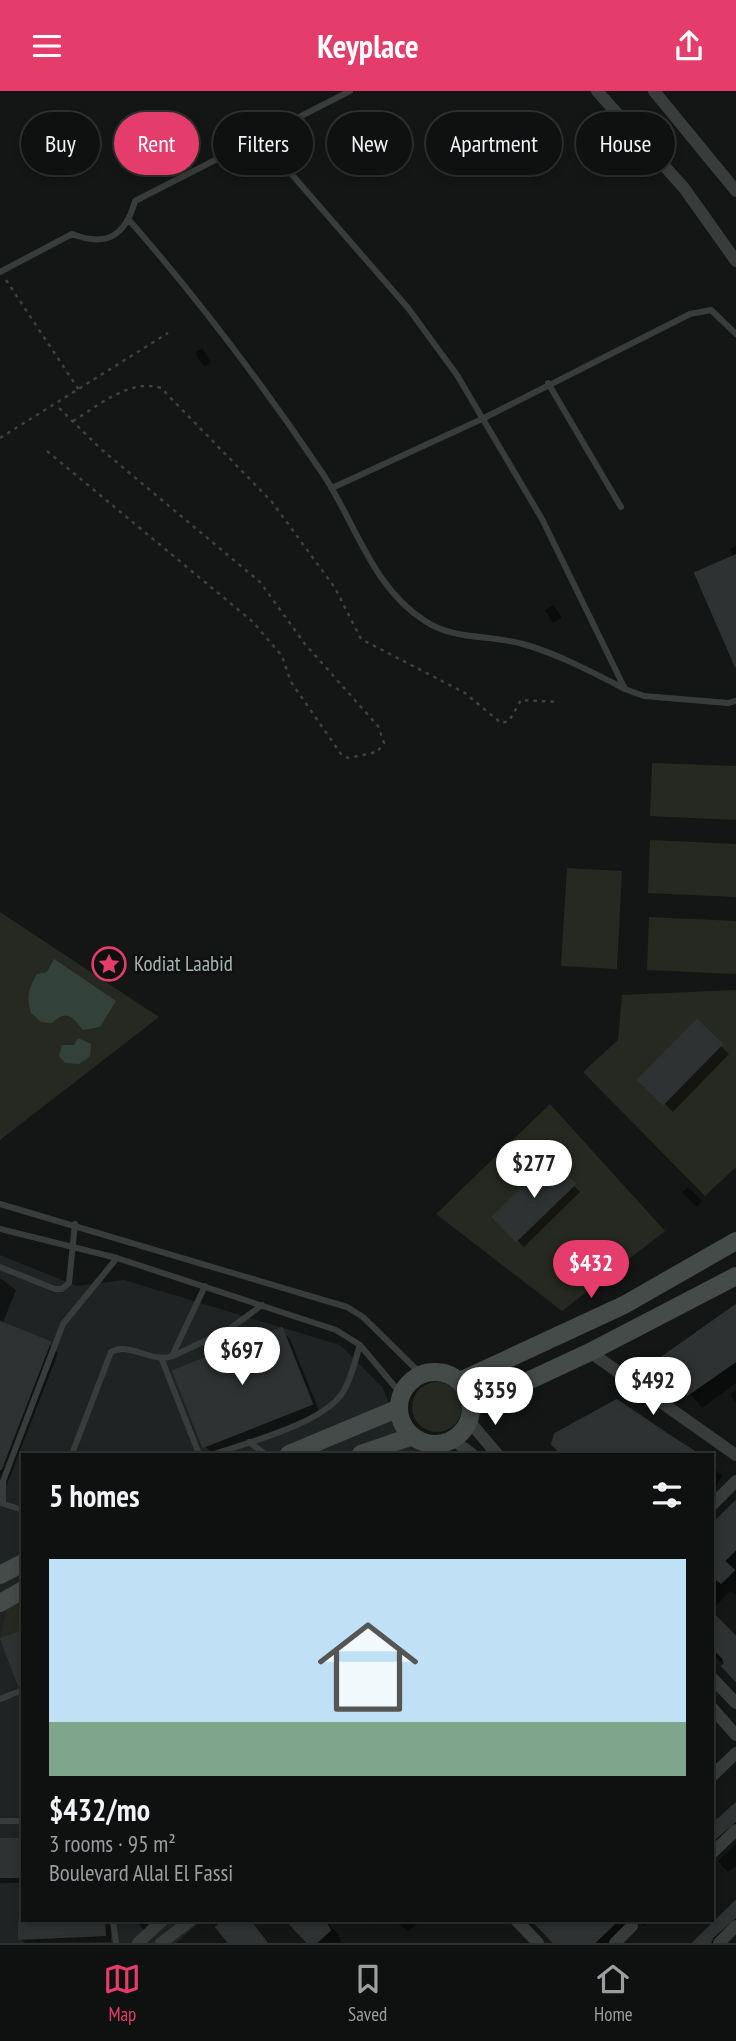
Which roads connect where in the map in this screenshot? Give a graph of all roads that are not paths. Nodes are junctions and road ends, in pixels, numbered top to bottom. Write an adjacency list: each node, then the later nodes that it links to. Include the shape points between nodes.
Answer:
1 (350, 91): 4 (lane)
2 (597, 91): 9 (street, via 676,179)
3 (654, 91): 7 (street)
4 (310, 112)
5 (213, 162): 8 (lane, via 135,201)
6 (292, 175): 13 (lane, via 408,308 457,375)
7 (736, 191)
8 (130, 220): 10 (lane, via 114,236 92,241 72,234); 14 (lane, via 221,328)
9 (736, 261)
10 (0, 272)
11 (736, 334): 12 (lane, via 711,310 690,314)
12 (548, 383): 13 (lane); 15 (lane)
13 (482, 419): 14 (lane); 16 (lane, via 542,519)
14 (332, 488): 16 (lane, via 375,569 395,596 426,622 451,632 521,643)
15 (621, 507)
16 (625, 689): 17 (lane, via 644,696)
17 (736, 701)
18 (0, 1204): 19 (lane)
19 (75, 1224): 22 (lane); 32 (lane, via 347,1307)
20 (0, 1229): 22 (lane)
21 (736, 1241): 33 (main road, via 624,1305)
22 (72, 1246): 23 (lane); 24 (lane, via 69,1283 62,1289)
23 (117, 1258): 26 (lane); 49 (lane, via 64,1324 3,1481)
24 (0, 1267)
25 (736, 1276): 29 (main road)
26 (205, 1286): 27 (lane); 30 (lane)
27 (262, 1305): 28 (lane, via 328,1327); 30 (lane, via 228,1330)
28 (360, 1345): 34 (lane); 38 (lane, via 343,1392 332,1404 314,1416)
29 (590, 1352): 35 (main road); 47 (street)
30 (172, 1356): 31 (lane)
31 (162, 1360): 39 (lane, via 122,1349 111,1352); 40 (lane)
32 (421, 1374): 33 (main road, via 442,1372); 34 (main road, via 406,1386)
33 (460, 1381): 35 (main road, via 467,1389)
34 (400, 1401): 36 (main road, via 400,1419); 43 (main road)
35 (470, 1414): 37 (main road); 46 (street)
36 (413, 1436): 37 (main road, via 432,1444); 44 (main road)
37 (453, 1440): 45 (street)
38 (250, 1441): 41 (lane); 42 (lane)
39 (72, 1453)
40 (199, 1453)
41 (218, 1453)
42 (264, 1453)
43 (291, 1453)
44 (364, 1453)
45 (471, 1453)
46 (496, 1453)
47 (736, 1455)
48 (736, 1481): 50 (street)
49 (2, 1503): 51 (lane)
50 (714, 1503)
51 (21, 1509)
52 (21, 1564): 53 (main road)
53 (0, 1575)
54 (21, 1591): 55 (main road)
55 (0, 1603)
56 (714, 1680): 60 (street)
57 (0, 1689): 59 (lane)
58 (21, 1691): 59 (lane)
59 (1, 1698)
60 (736, 1703)
61 (714, 1710): 62 (street)
62 (735, 1733)
63 (736, 1753): 64 (street)
64 (714, 1774)
65 (0, 1821): 66 (lane)
66 (21, 1821)
67 (736, 1830): 68 (street)
68 (714, 1851)
69 (113, 1922): 75 (lane)
70 (161, 1922): 76 (street)
71 (188, 1922): 77 (street)
72 (518, 1922): 78 (street)
73 (632, 1926): 79 (street)
74 (736, 1928): 80 (street)
75 (116, 1943)
76 (138, 1943)
77 (161, 1943)
78 (538, 1943)
79 (615, 1943)
80 (719, 1943)

